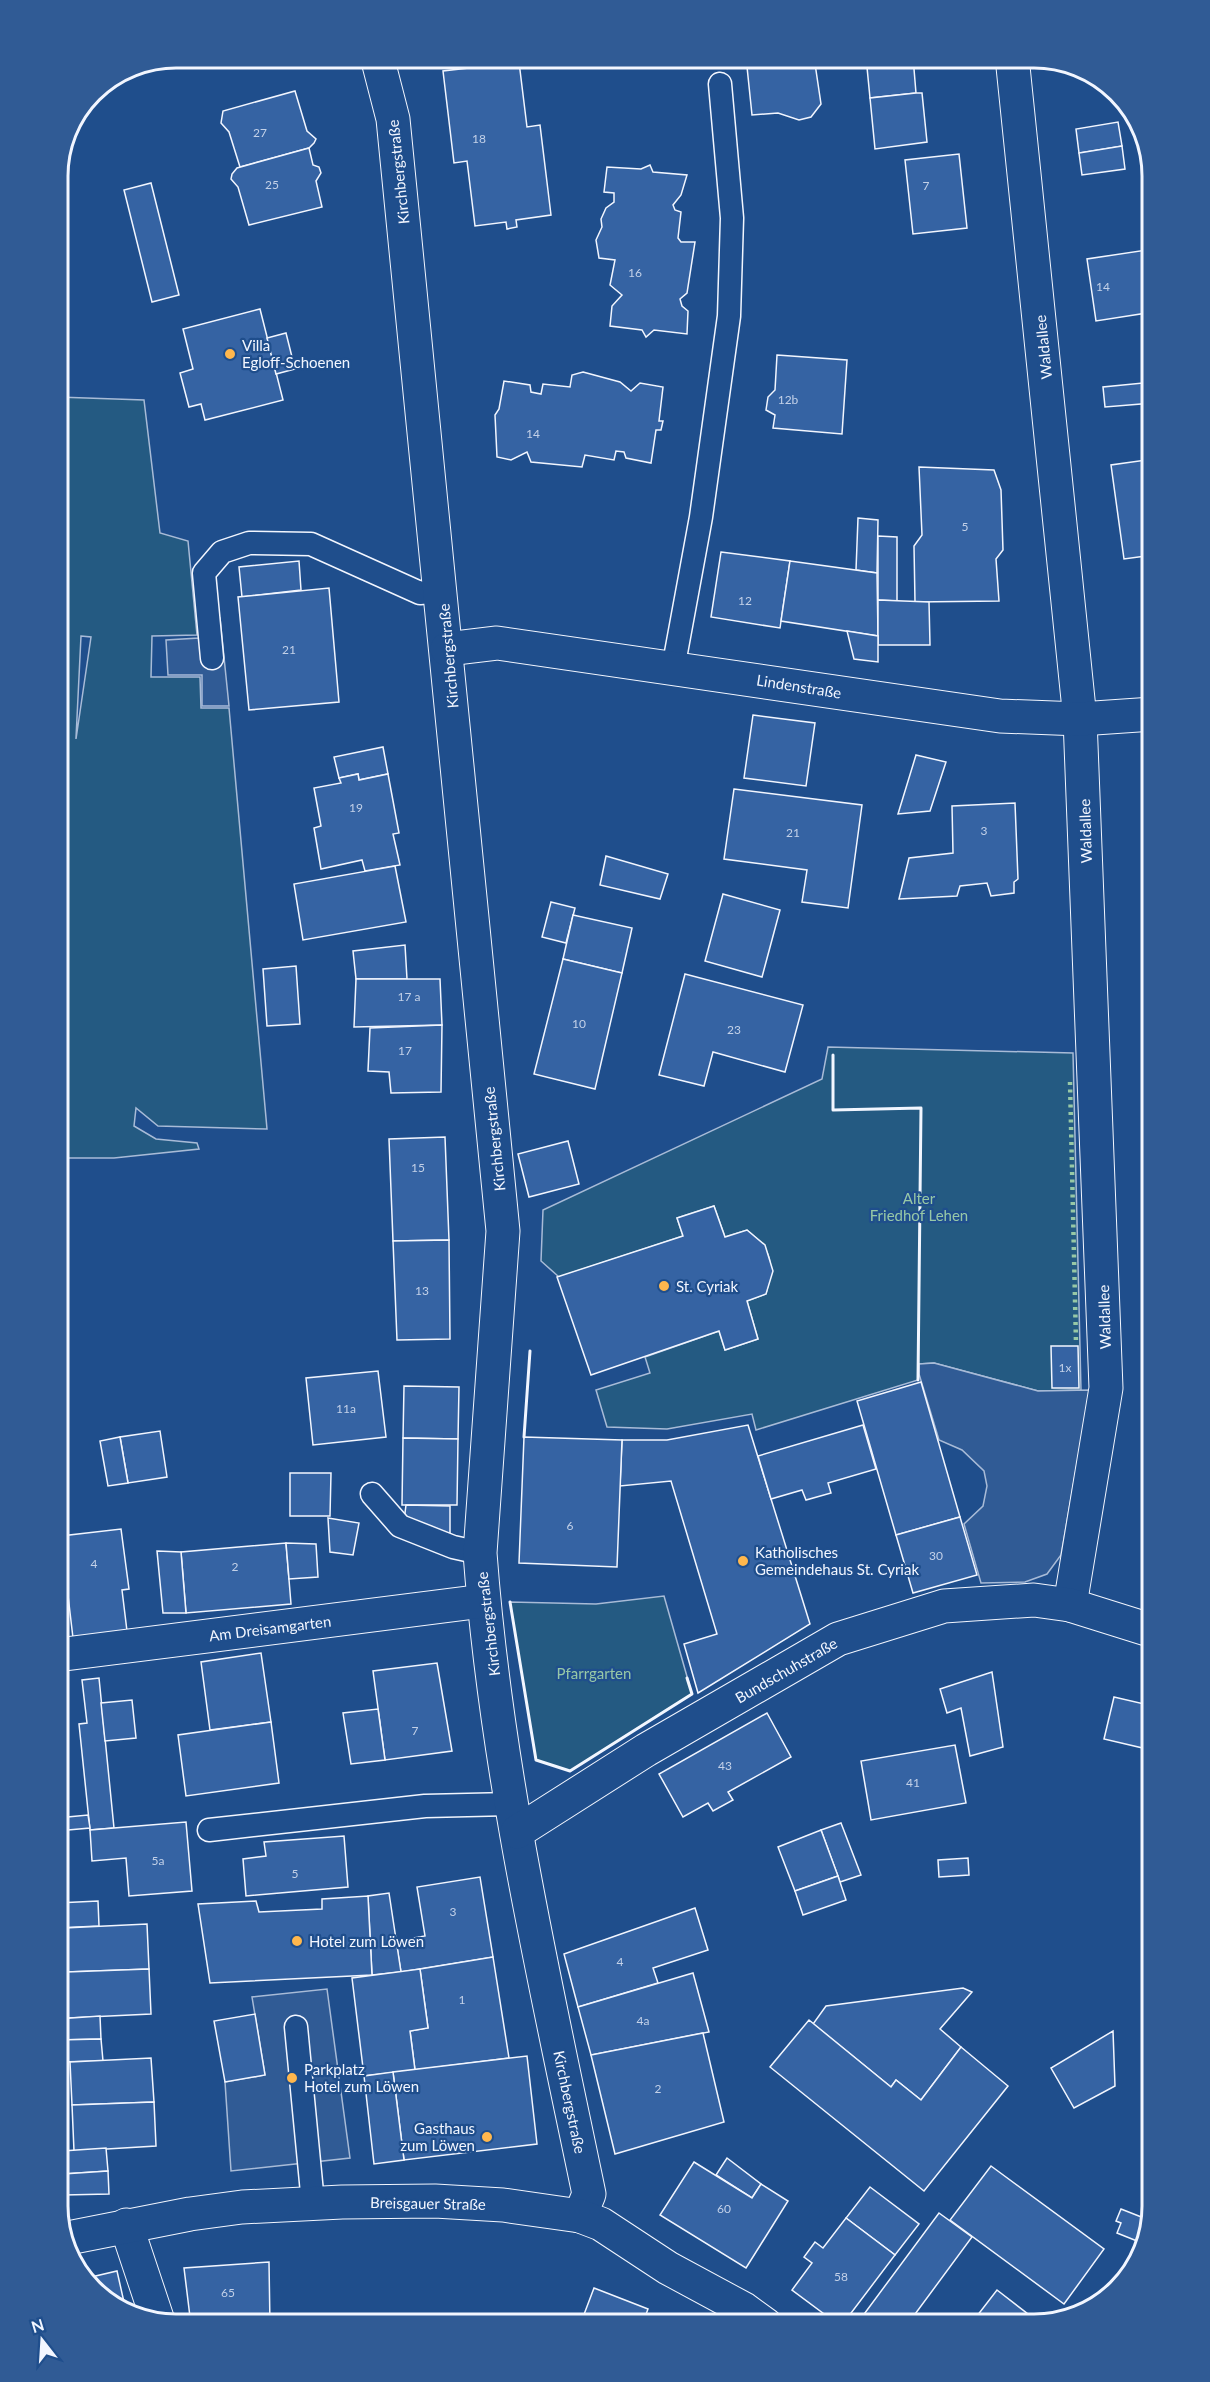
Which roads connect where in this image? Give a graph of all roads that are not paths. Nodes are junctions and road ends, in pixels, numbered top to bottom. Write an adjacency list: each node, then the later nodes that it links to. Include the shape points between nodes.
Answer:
1 (380, 68): 4 (street, Kirchbergstraße, via 393,119)
2 (1013, 68): 9 (street, Waldallee)
3 (720, 84): 7 (lane, via 732,218 729,316 701,517)
4 (442, 591): 5 (street, Kirchbergstraße); 6 (lane, via 420,593 310,544 249,543 222,552 204,573)
5 (447, 649): 7 (street, Lindenstraße, via 497,643); 11 (street, Kirchbergstraße, via 503,1231)
6 (212, 658)
7 (673, 669): 9 (street, Lindenstraße, via 1000,716)
8 (1142, 715): 9 (street, Lindenstraße)
9 (1080, 719): 13 (street, Waldallee, via 1106,1388)
10 (372, 1494): 11 (lane, via 400,1526)
11 (480, 1553): 12 (street, Kirchbergstraße)
12 (483, 1601): 15 (street, Am Dreisamgarten); 16 (street, Kirchbergstraße)
13 (1070, 1605): 14 (street, Bundschuhstraße); 16 (street, Bundschuhstraße, via 1035,1600 944,1606 838,1640 646,1750)
14 (1142, 1628)
15 (68, 1654)
16 (514, 1818): 17 (lane, via 425,1806); 20 (street, Kirchbergstraße, via 589,2194)
17 (208, 1830)
18 (296, 2026): 19 (lane)
19 (313, 2203): 20 (street, Breisgauer Straße, via 470,2201); 21 (street, Breisgauer Straße, via 242,2207)
20 (580, 2216): 24 (street, Breisgauer Straße, via 602,2224 668,2268)
21 (126, 2225): 22 (street, Breisgauer Straße); 23 (street)
22 (72, 2237)
23 (155, 2312)
24 (751, 2314)

